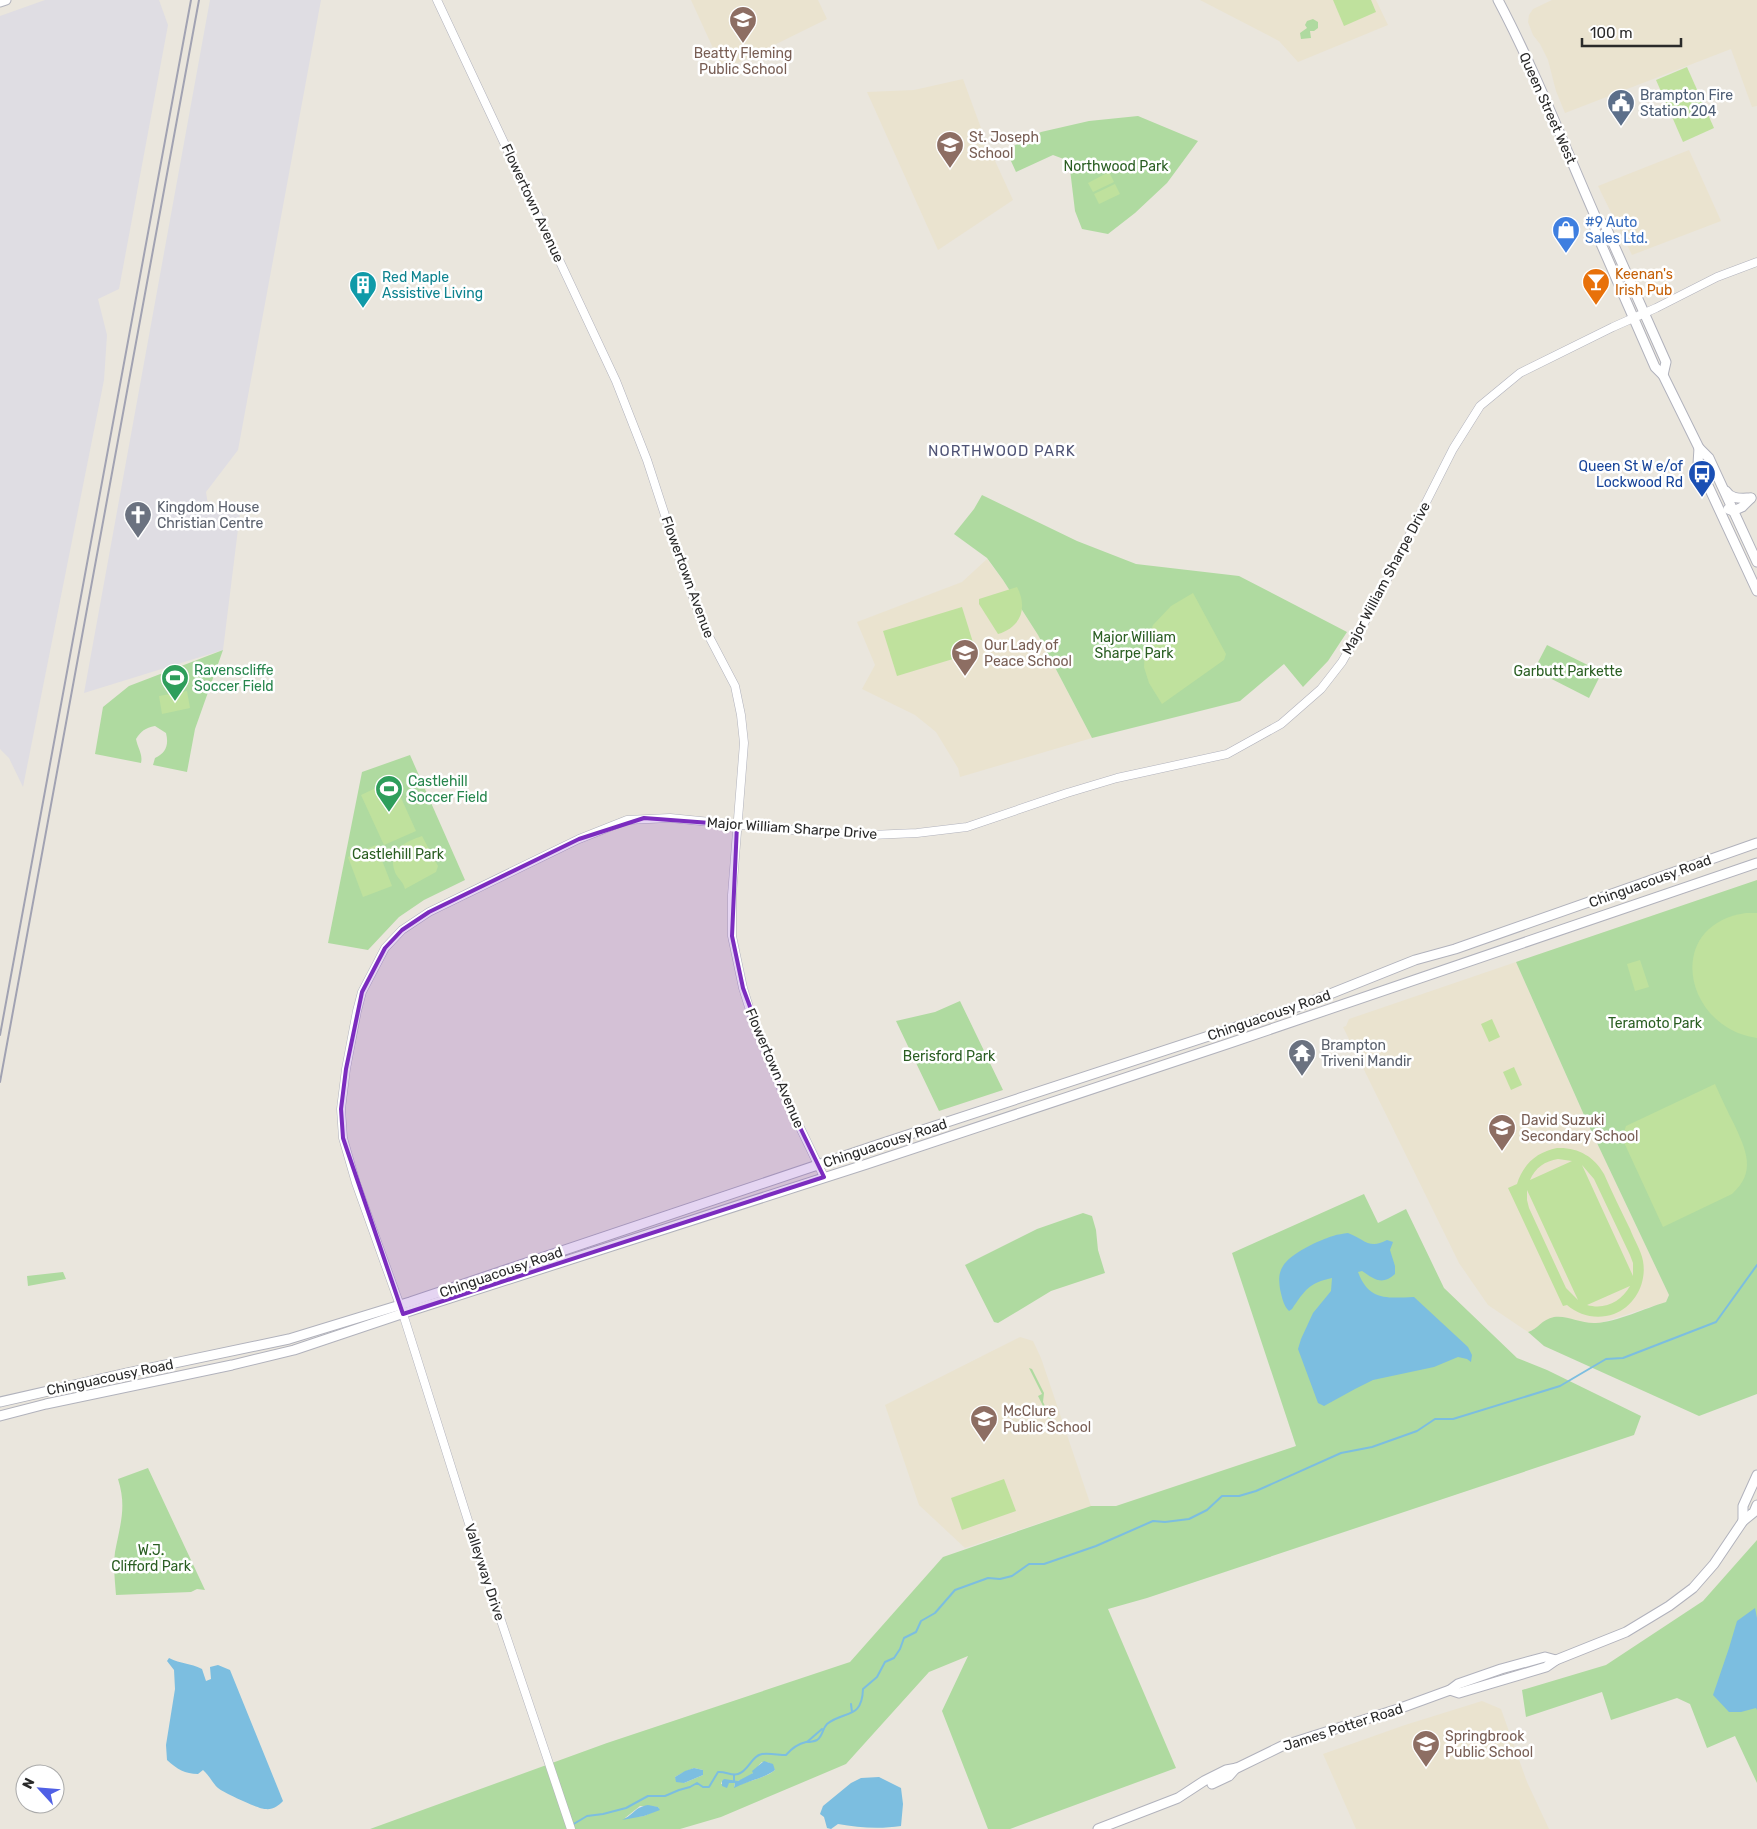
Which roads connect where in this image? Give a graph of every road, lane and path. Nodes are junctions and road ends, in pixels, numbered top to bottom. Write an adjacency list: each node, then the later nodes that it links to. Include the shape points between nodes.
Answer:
1 (6, 0): 4 (main road)
2 (436, 0): 16 (street, Flowertown Avenue, via 616,381 647,460 703,625 735,686 744,743)
3 (1498, 0): 5 (main road, Queen Street West, via 1546,99)
4 (0, 2)
5 (1596, 218): 7 (main road, Queen Street West, via 1605,225); 8 (main road, Queen Street West, via 1595,230)
6 (1757, 262): 7 (street, Major William Sharpe Drive, via 1717,277)
7 (1645, 313): 8 (street, Major William Sharpe Drive); 9 (main road, Queen Street West, via 1666,362)
8 (1634, 318): 9 (main road, Queen Street West, via 1655,367); 16 (street, Major William Sharpe Drive, via 1520,373 1480,406 1453,449 1342,662 1321,689 1281,724 1227,754 1117,778 967,827 870,835)
9 (1663, 375): 10 (main road, Queen Street West)
10 (1699, 448): 11 (main road, Queen Street West); 12 (main road, Queen Street West, via 1709,458)
11 (1698, 464): 13 (main road, via 1704,465 1723,507); 15 (main road, Queen Street West)
12 (1716, 474): 13 (main road, Queen Street West); 13 (main road, via 1728,494 1751,498)
13 (1733, 510): 14 (main road, Queen Street West)
14 (1757, 562)
15 (1757, 591)
16 (737, 825): 19 (street, Flowertown Avenue, via 732,936 743,988 779,1084); 21 (street, Major William Sharpe Drive, via 670,818 627,820 579,839 428,912 402,930 385,948 362,992 341,1109 343,1138 356,1183)
17 (1757, 843): 19 (main road, Chinguacousy Road, via 1456,949 1415,960 1320,999)
18 (1757, 863): 20 (main road, Chinguacousy Road, via 1230,1043)
19 (818, 1165): 20 (street, Flowertown Avenue); 21 (main road, Chinguacousy Road)
20 (824, 1177): 21 (main road, Chinguacousy Road)
21 (402, 1310): 22 (main road, Chinguacousy Road, via 289,1339); 23 (main road, Chinguacousy Road, via 294,1350); 27 (street, Valleyway Drive, via 477,1549)
22 (0, 1402)
23 (0, 1416)
24 (1757, 1475): 26 (main road, James Potter Road, via 1743,1506)
25 (1757, 1505): 26 (main road, James Potter Road)
26 (1743, 1521): 28 (main road, James Potter Road, via 1693,1588 1626,1632 1556,1660 1546,1668 1460,1693 1450,1690 1398,1710 1282,1746 1226,1770 1178,1798)
27 (571, 1829)
28 (1098, 1829)

